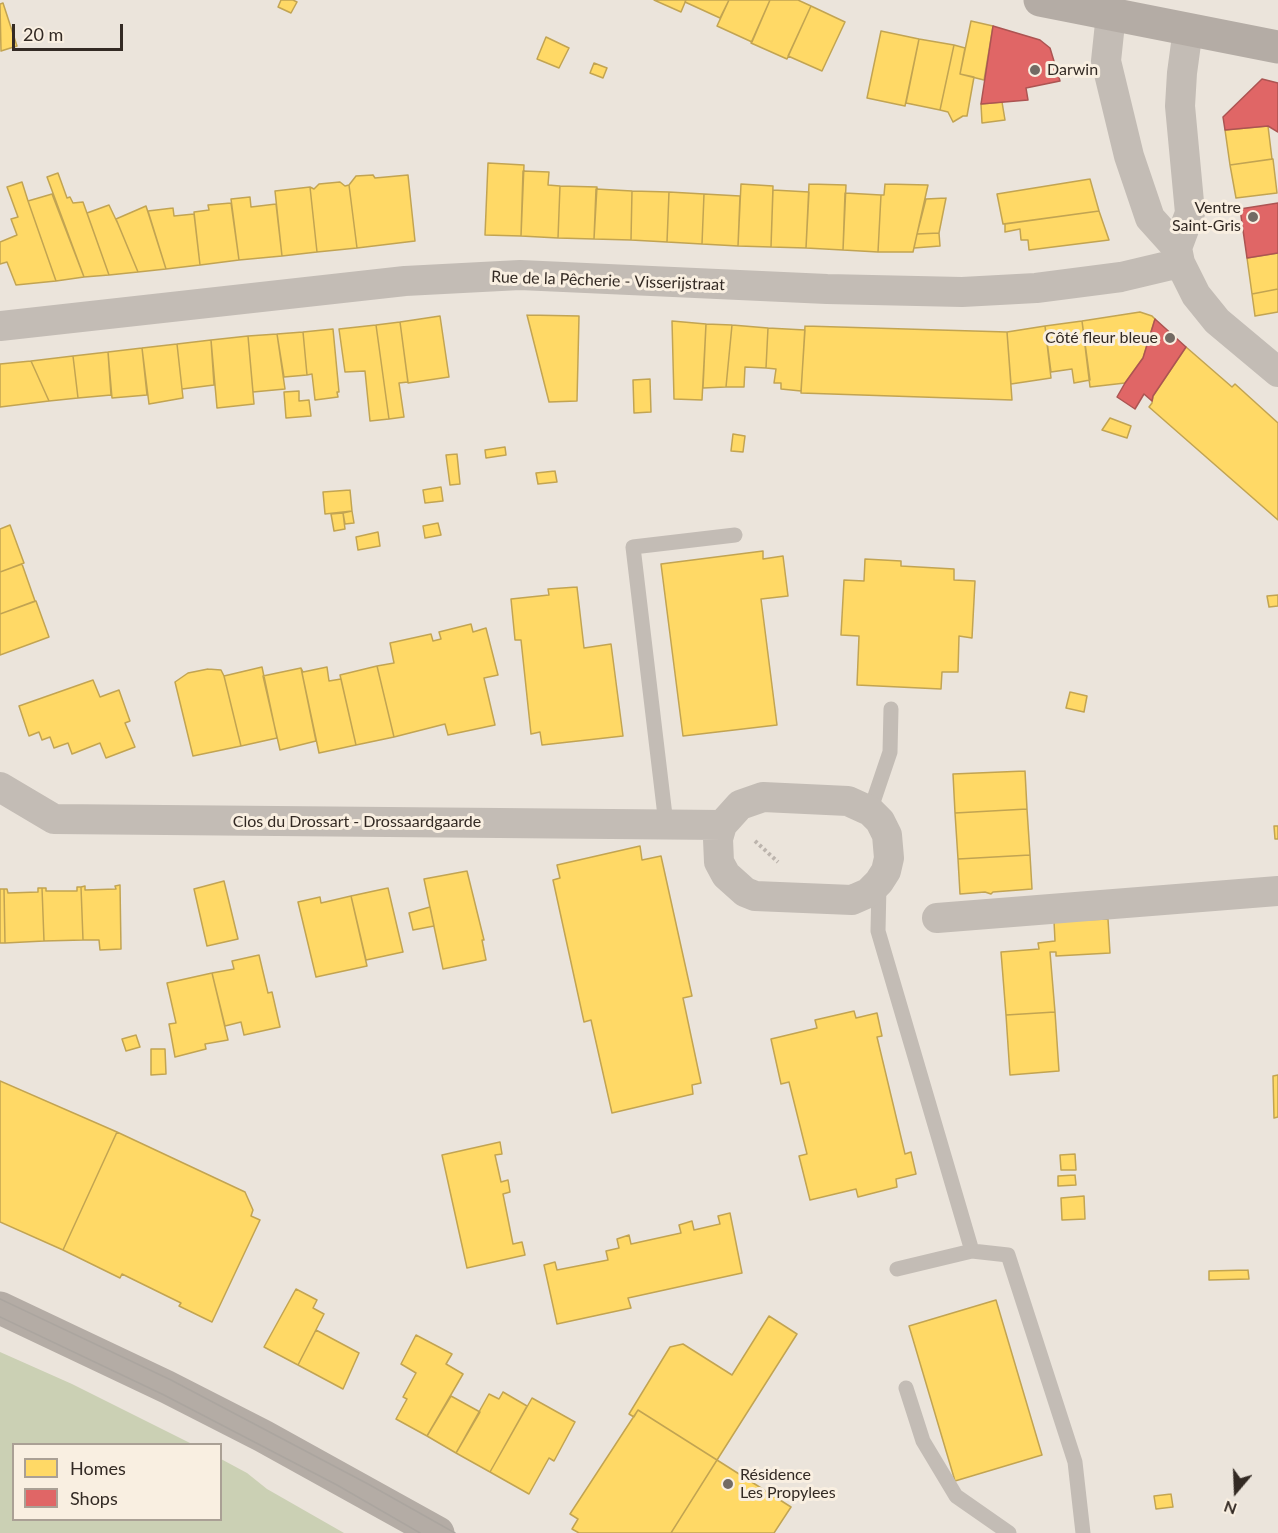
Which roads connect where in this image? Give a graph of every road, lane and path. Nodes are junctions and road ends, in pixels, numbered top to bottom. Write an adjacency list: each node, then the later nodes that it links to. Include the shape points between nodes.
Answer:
1 (1051, 1): 2 (street)
2 (1111, 14): 3 (street); 5 (street, via 1106,61 1129,156 1150,218)
3 (1188, 29): 4 (street); 5 (street, via 1180,106 1190,213)
4 (1278, 47)
5 (1179, 255): 6 (street, Rue de la Pêcherie - Visserijstraat, via 1121,277 1036,288 962,292 827,289 520,275 405,281); 7 (street, via 1196,295 1217,321)
6 (0, 326)
7 (1278, 372)
8 (735, 535): 13 (lane, via 633,548)
9 (891, 708): 11 (lane, via 890,752)
10 (0, 786): 13 (street, Clos du Drossart - Drossaardgaarde, via 54,819)
11 (870, 811): 12 (street, via 848,801 763,797 740,805); 14 (street, via 887,836 889,858)
12 (726, 821): 13 (street, Clos du Drossart - Drossaardgaarde); 16 (path); 16 (street, via 718,839 719,862 726,875 745,892 755,896)
13 (666, 824)
14 (879, 882): 16 (street, via 852,900); 18 (lane, via 878,931)
15 (1278, 891): 17 (street)
16 (818, 899)
17 (937, 918)
18 (972, 1251): 19 (lane); 24 (lane, via 1008,1255 1075,1462)
19 (897, 1269)
20 (0, 1308): 22 (street, via 199,1404)
21 (906, 1388): 23 (lane, via 923,1442 956,1496)
22 (438, 1533)
23 (1009, 1533)
24 (1083, 1533)

